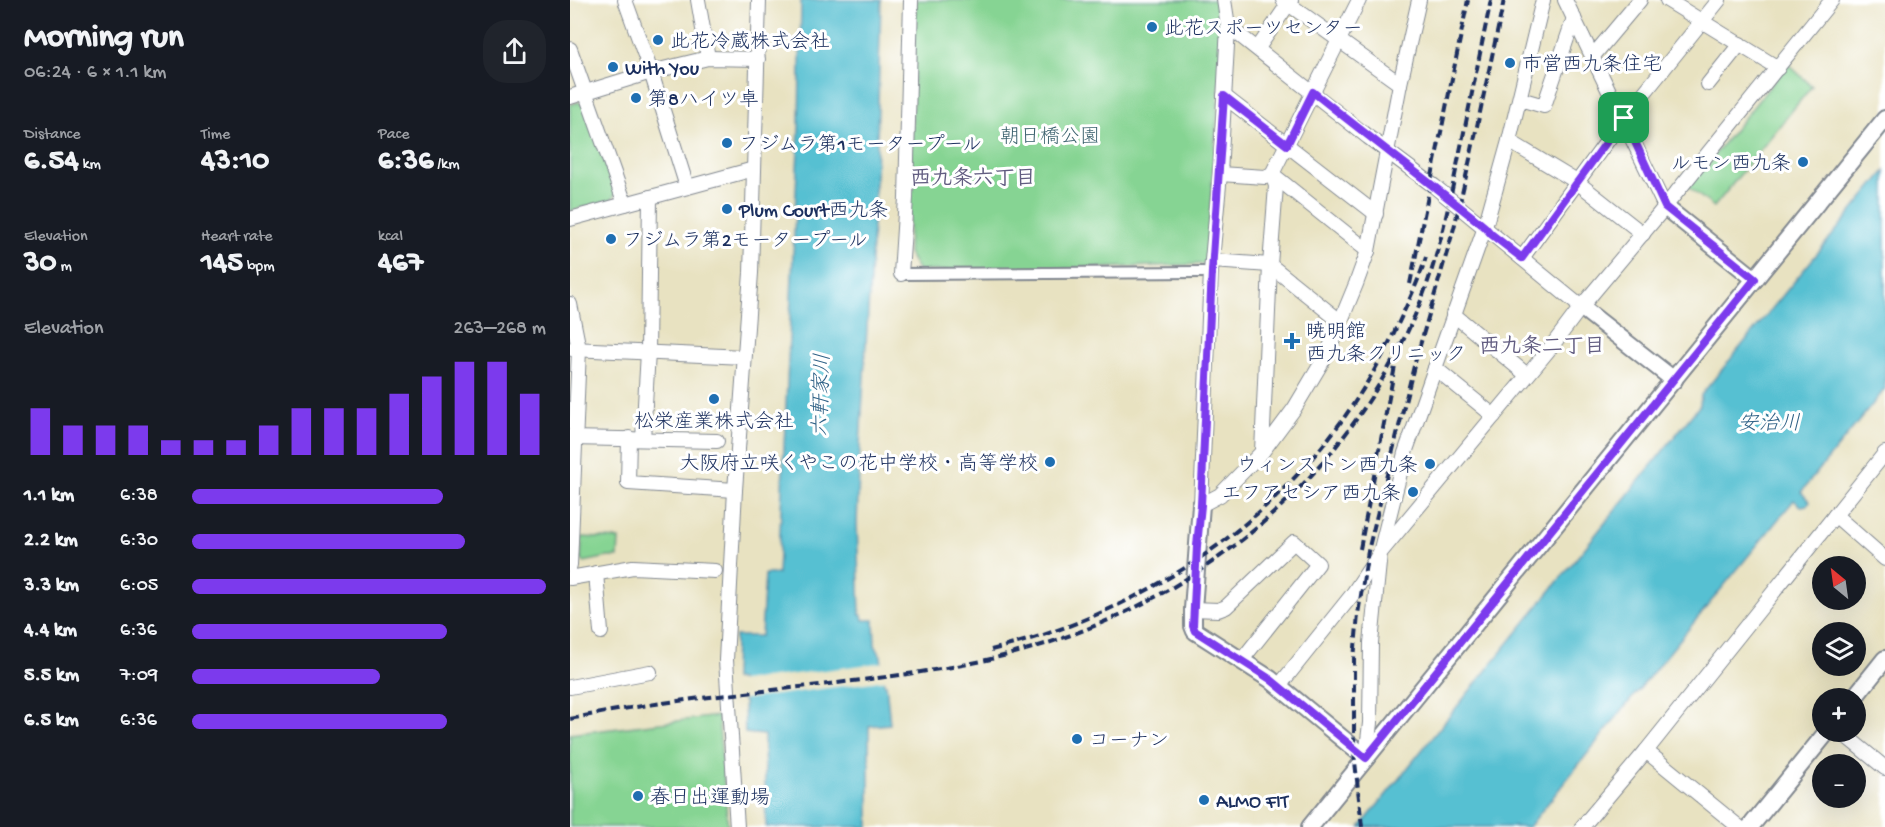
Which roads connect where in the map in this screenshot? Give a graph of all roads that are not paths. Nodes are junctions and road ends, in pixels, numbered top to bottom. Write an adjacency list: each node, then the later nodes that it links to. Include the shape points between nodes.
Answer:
1 (625, 0): 26 (street)
2 (698, 0): 23 (street)
3 (759, 0): 24 (street)
4 (911, 0): 56 (street)
5 (1224, 0): 17 (street)
6 (1359, 0): 18 (street)
7 (1418, 0): 27 (street)
8 (1543, 0): 33 (street)
9 (1640, 0): 22 (street)
10 (1666, 0): 16 (street)
11 (1719, 0): 16 (street)
12 (1832, 0): 25 (street)
13 (1288, 1): 18 (street); 20 (street)
14 (1567, 1): 15 (street)
15 (1574, 18): 22 (street); 33 (street, via 1544,106)
16 (1702, 22): 19 (street); 34 (street)
17 (1228, 26): 20 (street); 31 (street)
18 (1339, 41): 27 (street); 29 (street)
19 (1740, 44): 25 (street); 28 (street)
20 (1258, 48): 29 (street)
21 (570, 49): 30 (street)
22 (1593, 56): 34 (street)
23 (708, 58): 24 (street); 26 (street)
24 (758, 59): 39 (street)
25 (1778, 68): 46 (street)
26 (651, 72): 30 (street); 43 (street)
27 (1400, 84): 38 (street)
28 (1708, 84)
29 (1313, 92): 37 (street); 38 (street)
30 (585, 93): 32 (street); 45 (street)
31 (1224, 96): 37 (street); 40 (street)
32 (570, 97)
33 (1520, 99): 36 (street)
34 (1624, 118): 42 (street); 46 (street)
35 (1885, 119): 57 (street)
36 (1509, 141): 42 (street); 49 (street)
37 (1287, 145): 41 (street); 47 (street)
38 (1388, 152): 47 (street); 49 (street)
39 (754, 169): 43 (street); 64 (street)
40 (1220, 174): 41 (street); 53 (street)
41 (1272, 174): 51 (street); 54 (street, via 1276,186)
42 (1577, 182): 50 (street); 52 (street)
43 (687, 187): 44 (street)
44 (650, 197): 45 (street); 63 (street)
45 (625, 204): 48 (street)
46 (1665, 207): 50 (street); 57 (street)
47 (1376, 214): 51 (street)
48 (570, 219)
49 (1485, 227): 52 (street); 60 (street)
50 (1643, 234): 59 (street)
51 (1368, 251): 61 (street)
52 (1522, 258): 59 (street)
53 (1212, 261): 54 (street); 75 (street)
54 (1270, 265): 61 (street); 72 (street)
55 (1203, 272): 56 (street)
56 (901, 274)
57 (1755, 279): 67 (street)
58 (570, 304): 62 (street)
59 (1581, 308): 66 (street); 67 (street)
60 (1454, 314): 65 (street); 66 (street)
61 (1341, 322): 72 (street, via 1294,409)
62 (575, 349): 63 (street); 69 (street)
63 (648, 352): 64 (street); 70 (street)
64 (744, 357): 74 (street)
65 (1435, 368): 68 (street); 77 (street, via 1405,453)
66 (1527, 375): 68 (street)
67 (1674, 380): 94 (street)
68 (1494, 416): 77 (street)
69 (573, 438): 70 (street); 79 (street)
70 (636, 439): 71 (street); 74 (street, via 628,483)
71 (717, 441)
72 (1262, 452): 75 (street, via 1220,495)
73 (1885, 453): 76 (street)
74 (735, 490): 96 (street, via 726,660)
75 (1201, 505): 83 (street)
76 (1835, 515): 78 (street); 93 (street)
77 (1380, 553): 88 (street, via 1352,595); 94 (street)
78 (1885, 559)
79 (570, 565)
80 (715, 571): 81 (street, via 633,567)
81 (596, 573): 82 (street); 84 (street)
82 (570, 578)
83 (1193, 609): 86 (street, via 1195,631); 86 (street, via 1226,607 1294,542 1318,564)
84 (601, 632)
85 (1885, 659): 90 (street)
86 (1241, 661): 88 (street)
87 (650, 672): 89 (street)
88 (1279, 686): 94 (street)
89 (570, 687)
90 (1862, 688)
91 (1819, 742): 100 (street)
92 (1853, 742): 95 (street)
93 (1646, 751): 98 (street); 99 (street)
94 (1366, 758): 97 (street)
95 (1885, 768)
96 (737, 827)
97 (1310, 827)
98 (1582, 827)
99 (1739, 827)
100 (1750, 827)

